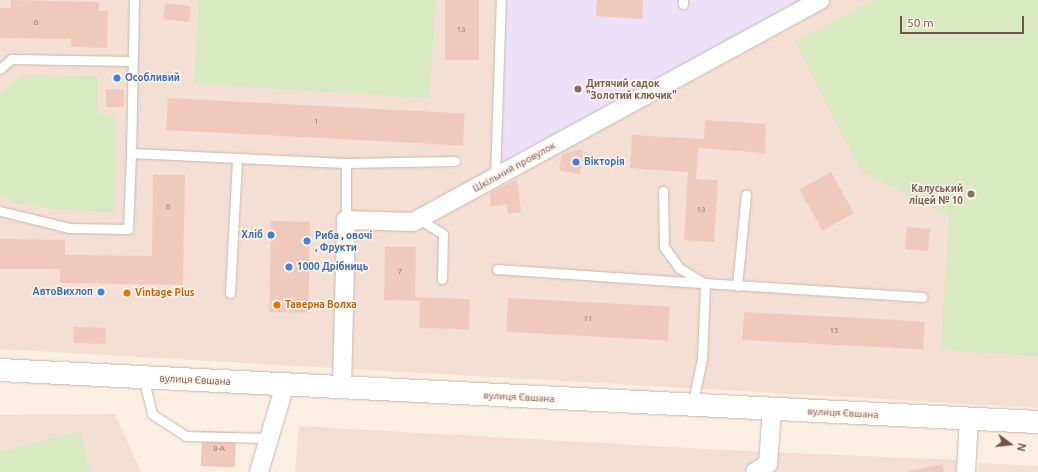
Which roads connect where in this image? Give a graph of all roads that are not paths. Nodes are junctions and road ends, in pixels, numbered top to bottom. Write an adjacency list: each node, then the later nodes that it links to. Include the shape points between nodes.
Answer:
1 (134, 0): 4 (lane)
2 (501, 0): 10 (lane)
3 (821, 0): 10 (street, Шкільний провулок)
4 (132, 61): 5 (lane, via 11,59); 6 (lane)
5 (0, 69)
6 (131, 153): 7 (lane); 13 (lane, via 128,229 70,228)
7 (237, 158): 9 (lane); 20 (lane)
8 (456, 161): 9 (lane)
9 (346, 163): 15 (lane)
10 (495, 177): 14 (street, Шкільний провулок)
11 (663, 191): 18 (lane, via 664,247 679,268)
12 (746, 194): 19 (lane)
13 (0, 211)
14 (419, 219): 15 (street, Шкільний провулок, via 413,222); 17 (lane, via 443,234)
15 (346, 220): 25 (street)
16 (497, 269): 18 (lane)
17 (442, 279)
18 (705, 283): 19 (lane); 26 (lane, via 702,359)
19 (737, 286): 21 (lane)
20 (230, 293)
21 (923, 297)
22 (0, 370): 23 (main road, вулиця Євшана)
23 (143, 377): 24 (main road, вулиця Євшана); 30 (lane, via 152,414 186,436)
24 (285, 385): 25 (main road, вулиця Євшана); 30 (street)
25 (342, 388): 26 (main road, вулиця Євшана)
26 (692, 405): 27 (main road, вулиця Євшана)
27 (772, 409): 28 (main road, вулиця Євшана); 32 (street, via 768,464)
28 (969, 419): 29 (main road, вулиця Євшана); 33 (street)
29 (1038, 422)
30 (270, 438): 31 (street)
31 (259, 472)
32 (755, 472)
33 (966, 472)

